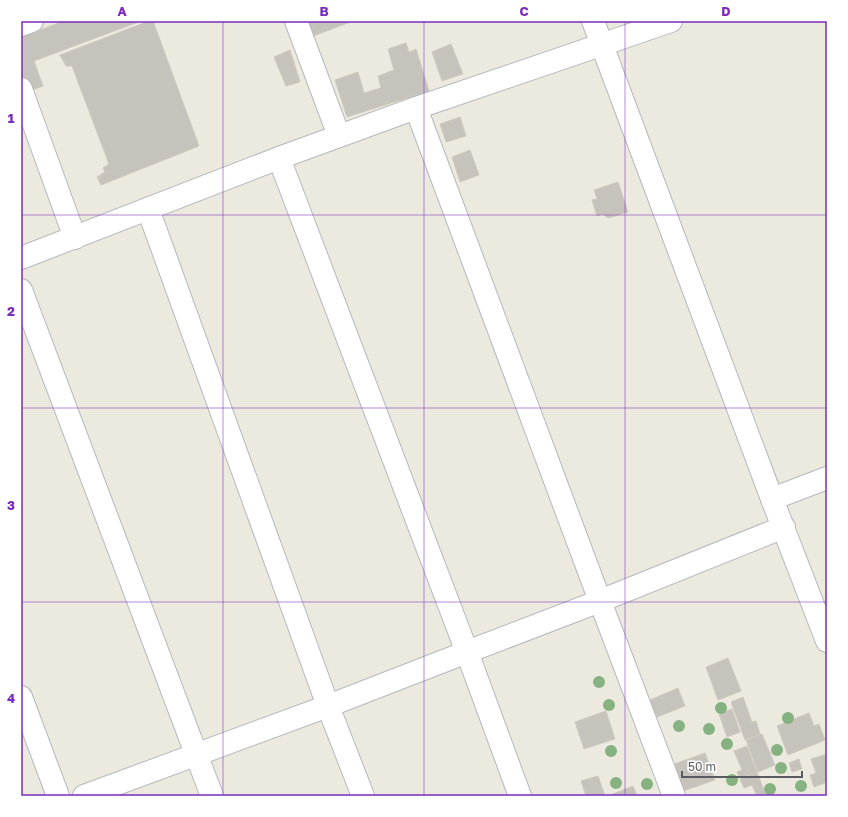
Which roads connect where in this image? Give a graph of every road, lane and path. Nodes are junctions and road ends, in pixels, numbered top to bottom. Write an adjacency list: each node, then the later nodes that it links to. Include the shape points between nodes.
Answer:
1 (32, 21): 5 (street)
2 (296, 21): 9 (street)
3 (593, 21): 6 (street)
4 (671, 21): 6 (street)
5 (21, 25)
6 (602, 44): 8 (street); 16 (street)
7 (21, 88): 12 (street)
8 (416, 108): 9 (street); 18 (street)
9 (339, 136): 10 (street)
10 (279, 158): 11 (street); 20 (street)
11 (148, 209): 12 (street); 22 (street)
12 (75, 238): 13 (street)
13 (21, 258)
14 (21, 290): 23 (street)
15 (827, 478): 16 (street)
16 (772, 499): 17 (street)
17 (784, 527): 18 (street); 19 (street)
18 (600, 601): 20 (street); 29 (street)
19 (827, 641)
20 (467, 652): 22 (street); 28 (street)
21 (21, 697): 24 (street)
22 (328, 706): 23 (street); 27 (street)
23 (196, 755): 25 (street); 26 (street)
24 (58, 796)
25 (84, 796)
26 (212, 796)
27 (363, 796)
28 (520, 796)
29 (674, 796)

